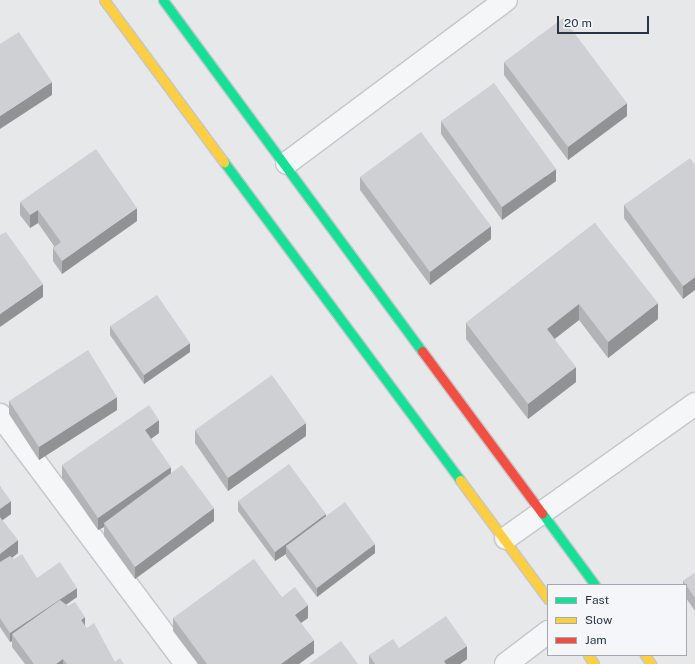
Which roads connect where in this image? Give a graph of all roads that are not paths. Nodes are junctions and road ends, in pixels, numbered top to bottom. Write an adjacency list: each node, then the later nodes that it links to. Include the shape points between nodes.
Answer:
1 (104, 0): 8 (street)
2 (164, 0): 4 (street)
3 (506, 0): 4 (street)
4 (287, 163): 7 (street)
5 (695, 404): 7 (street)
6 (0, 415): 12 (street)
7 (543, 510): 8 (street); 9 (street)
8 (506, 538): 10 (street)
9 (594, 584)
10 (547, 598)
11 (547, 633): 13 (street)
12 (186, 664)
13 (506, 664)

